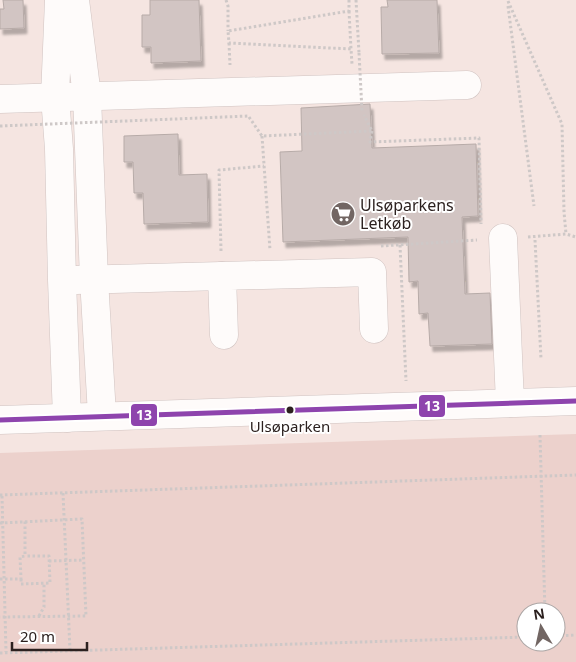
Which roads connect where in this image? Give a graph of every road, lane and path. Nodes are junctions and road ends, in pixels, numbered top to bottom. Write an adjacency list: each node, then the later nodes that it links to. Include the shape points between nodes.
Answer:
1 (59, 0): 14 (street)
2 (75, 0): 13 (street)
3 (226, 0): 8 (path)
4 (349, 0): 7 (path)
5 (356, 0): 16 (path, bridge)
6 (507, 0): 21 (path); 22 (path, via 562,124)
7 (349, 11): 8 (path); 10 (path)
8 (228, 31): 9 (path)
9 (229, 43): 10 (path); 11 (path)
10 (351, 49): 16 (path)
11 (230, 66)
12 (467, 85): 16 (street)
13 (87, 96): 14 (street); 16 (street); 30 (street)
14 (56, 97): 15 (street); 31 (street)
15 (0, 99)
16 (358, 100): 18 (path)
17 (0, 126): 19 (path, bridge, via 249,116)
18 (372, 131): 19 (path); 24 (path, via 370,142 479,138)
19 (262, 136): 20 (path)
20 (264, 166): 28 (path); 29 (path, via 219,170)
21 (534, 206)
22 (566, 234): 23 (path); 24 (path)
23 (576, 237)
24 (492, 239): 26 (path); 36 (street)
25 (535, 240): 34 (path)
26 (400, 245): 27 (path); 37 (path)
27 (380, 246)
28 (272, 275): 29 (street); 32 (street, via 372,272)
29 (222, 276): 30 (street); 33 (street)
30 (94, 279): 31 (street); 38 (street)
31 (62, 280): 39 (street)
32 (374, 329)
33 (224, 335)
34 (541, 358)
35 (576, 401): 36 (street)
36 (510, 403): 37 (street)
37 (407, 406): 38 (street)
38 (102, 415): 39 (street)
39 (67, 418): 40 (street)
40 (0, 420)
41 (540, 435): 43 (path)
42 (576, 475): 43 (path)
43 (540, 476): 44 (path); 56 (path)
44 (63, 493): 45 (path); 46 (path)
45 (1, 495): 48 (path)
46 (64, 520): 47 (path); 50 (path); 51 (path, via 82,520)
47 (25, 521): 48 (path); 49 (path)
48 (1, 522): 54 (path)
49 (25, 556): 52 (path, via 49,556); 53 (path, via 20,557)
50 (66, 560): 51 (path); 52 (path); 59 (path)
51 (84, 560): 59 (path, via 86,616)
52 (49, 561): 55 (path, via 50,583)
53 (21, 578): 54 (path); 55 (path, via 21,584)
54 (2, 579): 57 (path)
55 (44, 583): 58 (path, via 44,607)
56 (545, 602)
57 (5, 616): 58 (path); 60 (path); 64 (path)
58 (40, 616): 59 (path)
59 (68, 616): 62 (path)
60 (0, 617)
61 (516, 636): 62 (path)
62 (70, 650): 64 (path)
63 (0, 652): 64 (path)
64 (6, 652)

